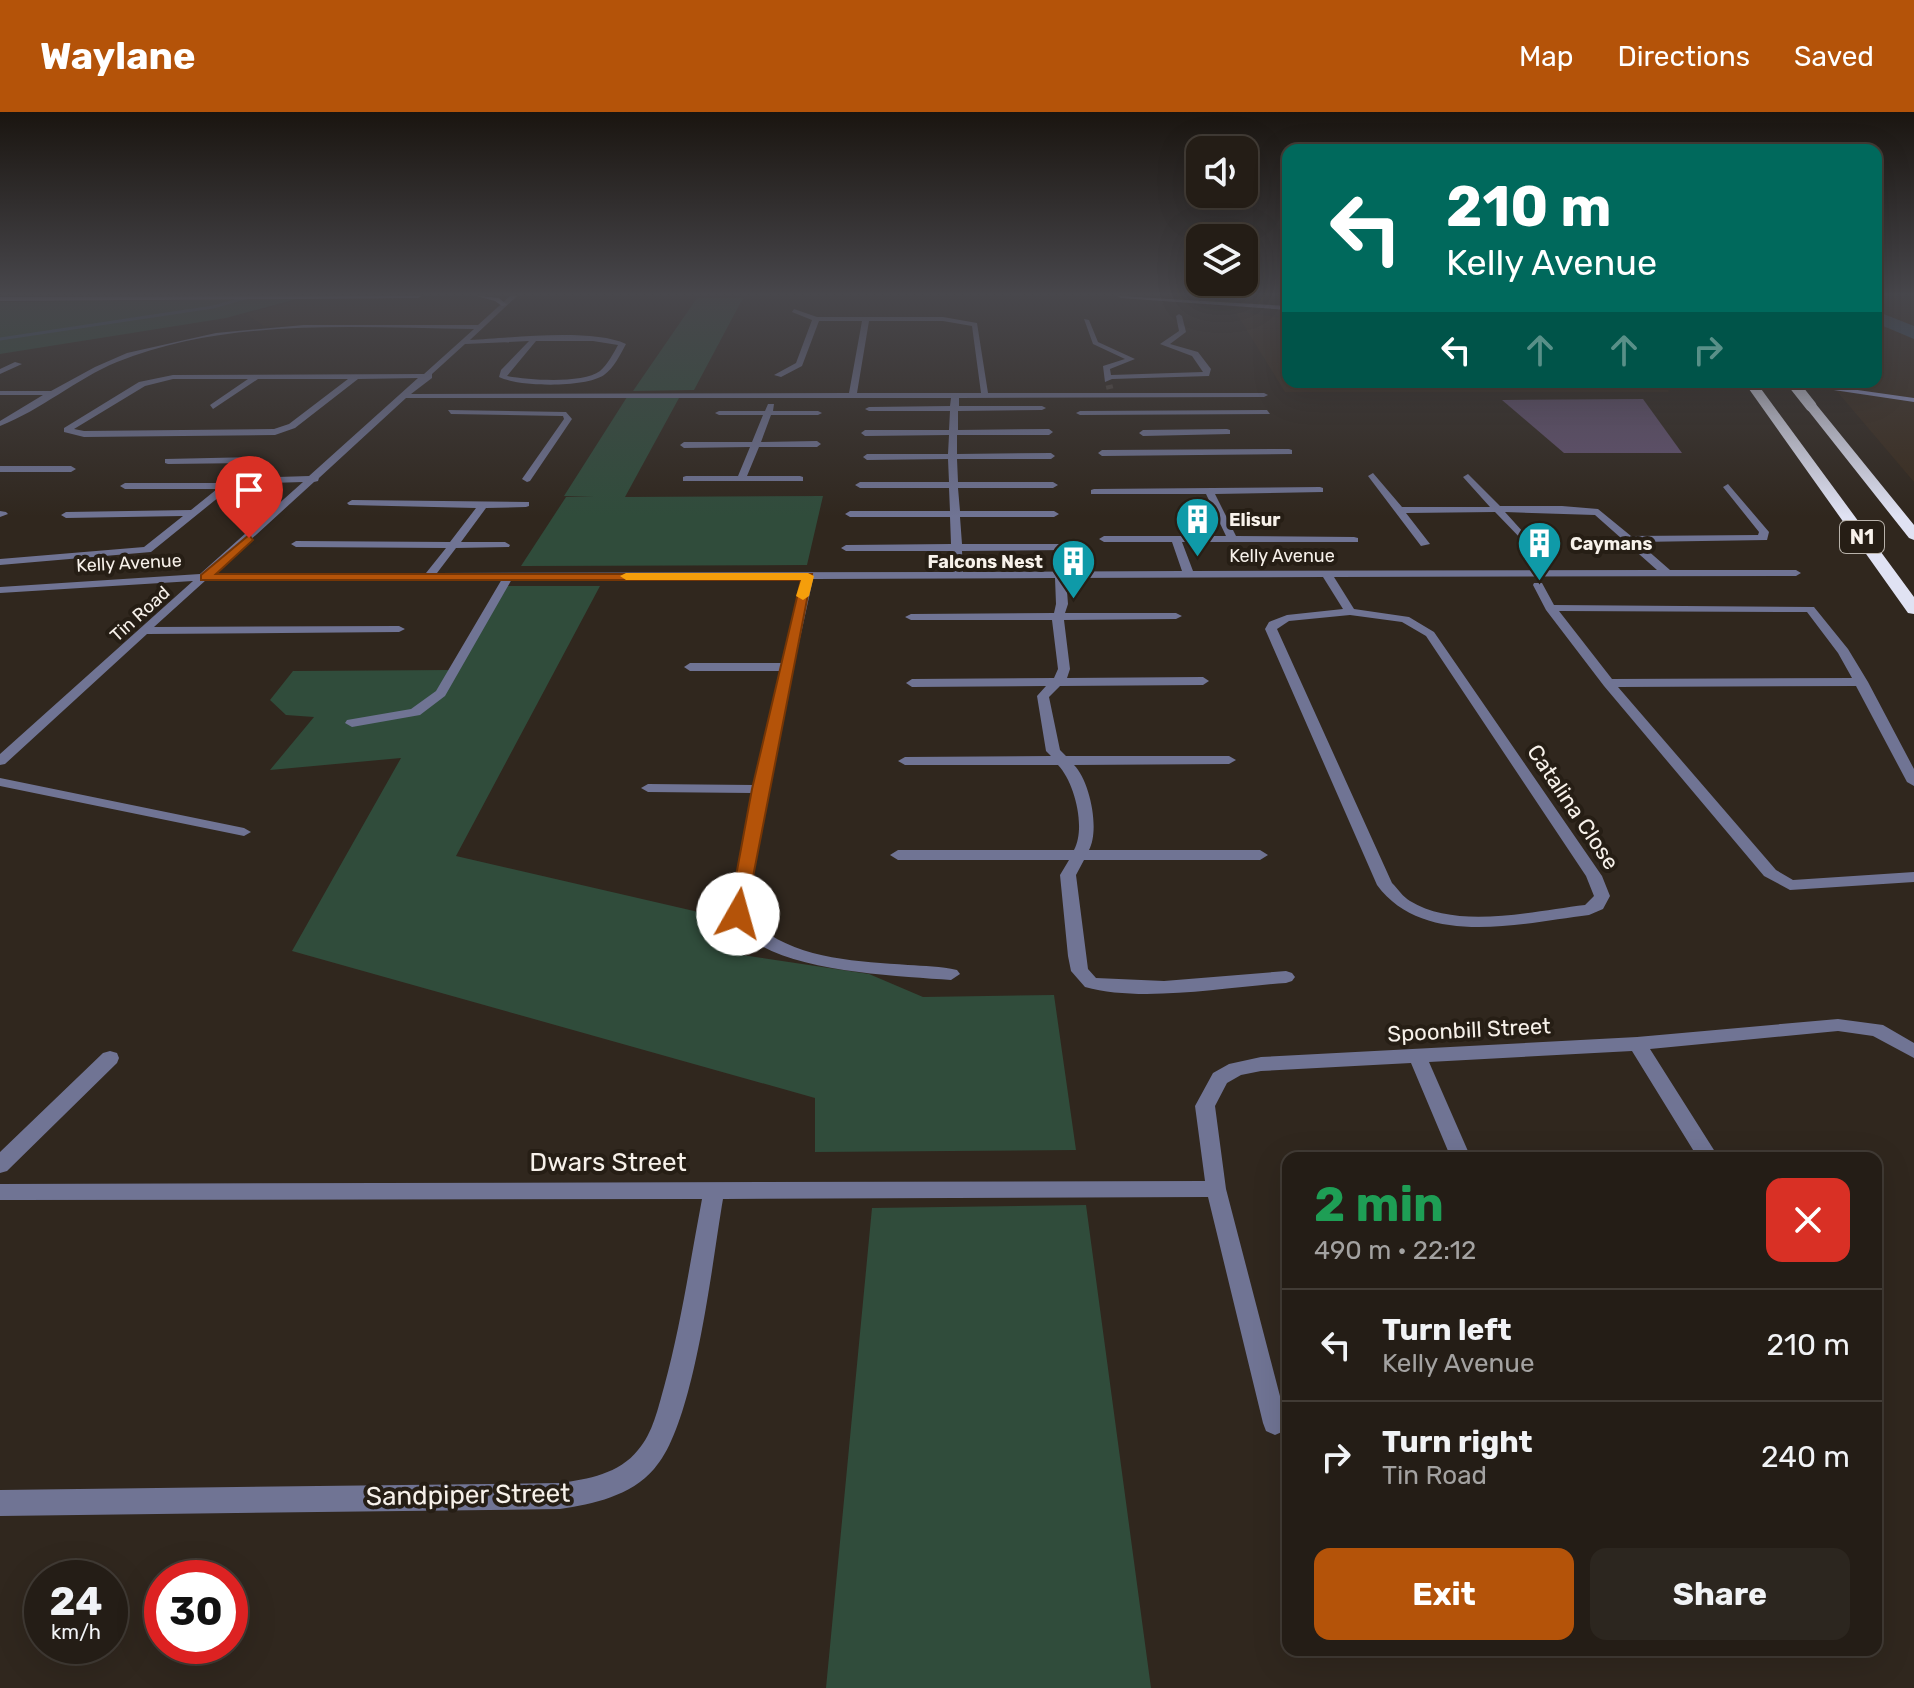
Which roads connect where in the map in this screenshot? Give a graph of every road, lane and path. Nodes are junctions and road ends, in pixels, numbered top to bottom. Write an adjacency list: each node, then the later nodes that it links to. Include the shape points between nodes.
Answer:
1 (99, 370): 19 (street)
2 (436, 370): 11 (street, Tin Road)
3 (506, 370): 4 (street, via 503,377 590,378)
4 (605, 370)
5 (788, 370): 10 (street)
6 (857, 370): 21 (street)
7 (981, 370): 27 (street)
8 (1106, 370): 14 (street)
9 (1207, 370): 14 (street, via 1206,374)
10 (778, 375)
11 (429, 376): 13 (street); 24 (street, Tin Road)
12 (256, 377): 13 (street); 13 (street, via 149,381 67,430 275,432 292,426); 29 (street)
13 (356, 377)
14 (1109, 386): 22 (street); 27 (street)
15 (1754, 388): 115 (highway, N1)
16 (1797, 388): 87 (highway, N1, bridge)
17 (1827, 388): 28 (street)
18 (0, 393): 19 (street)
19 (55, 393): 42 (street)
20 (774, 395): 21 (street); 25 (street); 39 (street)
21 (853, 395): 26 (street)
22 (1139, 395): 23 (street); 35 (street)
23 (1264, 395)
24 (407, 396): 25 (street); 64 (street, Tin Road)
25 (555, 396): 34 (street)
26 (955, 396): 27 (street); 32 (street)
27 (985, 396)
28 (1914, 400)
29 (213, 407)
30 (1042, 408): 32 (street)
31 (869, 409): 32 (street)
32 (954, 409): 46 (street)
33 (451, 412): 34 (street)
34 (542, 412): 65 (street, via 568,419)
35 (1145, 412): 36 (street); 41 (street)
36 (1179, 412): 37 (street); 48 (street)
37 (1267, 412)
38 (719, 413): 39 (street)
39 (768, 413): 40 (street); 49 (street)
40 (818, 413)
41 (1080, 413)
42 (0, 424)
43 (1049, 432): 46 (street)
44 (1227, 432): 48 (street)
45 (865, 433): 46 (street)
46 (953, 433): 55 (street)
47 (1143, 433): 48 (street)
48 (1190, 433): 52 (street)
49 (756, 444): 50 (street); 51 (street); 63 (street)
50 (817, 444)
51 (684, 445)
52 (1200, 452): 53 (street); 54 (street)
53 (1289, 452)
54 (1102, 453)
55 (952, 456): 56 (street); 57 (street); 70 (street)
56 (1051, 456)
57 (867, 457)
58 (168, 461): 68 (street, via 259,460)
59 (0, 469): 60 (street)
60 (71, 469)
61 (1373, 476): 81 (street)
62 (1468, 477): 80 (street)
63 (742, 478): 66 (street); 67 (street)
64 (315, 479): 68 (street); 110 (street, Tin Road)
65 (527, 479)
66 (686, 479)
67 (800, 479)
68 (232, 483): 72 (street); 82 (street)
69 (860, 485): 70 (street)
70 (954, 485): 71 (street); 84 (street)
71 (1053, 485)
72 (125, 486)
73 (1728, 487): 91 (street, via 1764,532 1763,538)
74 (1320, 490): 75 (street)
75 (1209, 491): 76 (street); 88 (street)
76 (1094, 492)
77 (352, 503): 79 (street)
78 (526, 504): 79 (street)
79 (483, 505): 96 (street)
80 (1497, 509): 81 (street); 91 (street, via 1598,512); 93 (street)
81 (1400, 510): 95 (street)
82 (195, 513): 86 (street); 101 (street, via 147,550)
83 (850, 514): 84 (street)
84 (954, 514): 85 (street); 98 (street)
85 (1054, 514)
86 (66, 515)
87 (1914, 535)
88 (1232, 538): 90 (street); 92 (street)
89 (1104, 539): 90 (street)
90 (1176, 539): 105 (street)
91 (1631, 539): 102 (street)
92 (1354, 540)
93 (1527, 542)
94 (296, 544): 96 (street)
95 (1425, 544)
96 (453, 545): 97 (street); 111 (street)
97 (505, 545)
98 (957, 547): 99 (street); 100 (street); 108 (street)
99 (1067, 547)
100 (846, 548)
101 (0, 562)
102 (1667, 573): 103 (street, Kelly Avenue); 112 (street, Kelly Avenue)
103 (1796, 573)
104 (1326, 574): 105 (street, Kelly Avenue); 112 (street, Kelly Avenue); 116 (street)
105 (1189, 575): 109 (street, Kelly Avenue)
106 (509, 576): 107 (street, Kelly Avenue); 111 (street, Kelly Avenue); 129 (street, via 441,693 415,712)
107 (808, 576): 108 (street, Kelly Avenue); 123 (street)
108 (958, 576): 109 (street, Kelly Avenue)
109 (1060, 576): 119 (street)
110 (205, 577): 111 (street, Kelly Avenue); 113 (street, Kelly Avenue); 121 (street, Tin Road)
111 (429, 577)
112 (1535, 580): 114 (street)
113 (0, 590)
114 (1550, 608): 126 (street, via 1806,608); 128 (street)
115 (1914, 609)
116 (1350, 612): 116 (street, Catalina Close, via 1405,619 1430,634 1594,876 1602,896 1597,905 1589,910 1452,920 1415,914 1395,900 1271,629 1287,618)
117 (1176, 616): 119 (street)
118 (911, 617): 119 (street)
119 (1060, 617): 125 (street, via 1064,669)
120 (399, 629): 121 (street)
121 (145, 631): 130 (street, Tin Road)
122 (690, 667): 123 (street)
123 (786, 667): 138 (street)
124 (1203, 681): 125 (street)
125 (1058, 682): 127 (street); 134 (street, via 1043,696 1053,751)
126 (1862, 682): 128 (street); 136 (street)
127 (912, 683)
128 (1608, 683): 143 (street, via 1782,881 1804,885)
129 (352, 723)
130 (7, 747): 132 (street, Tin Road)
131 (1229, 760): 134 (street)
132 (0, 761)
133 (905, 761): 134 (street)
134 (1062, 761): 142 (street, via 1076,775 1088,829)
135 (0, 782): 139 (street)
136 (1914, 782)
137 (648, 788): 138 (street)
138 (760, 789): 144 (street, via 738,906 751,932 818,958)
139 (244, 832)
140 (898, 855): 142 (street)
141 (1260, 855): 142 (street)
142 (1080, 856): 145 (street, via 1068,875 1076,956 1091,983 1153,986)
143 (1914, 877)
144 (951, 974)
145 (1286, 977)
146 (1637, 1044): 147 (street, Spoonbill Street, via 1838,1025 1891,1035); 149 (street, Spoonbill Street); 151 (street)
147 (1914, 1051)
148 (110, 1058): 152 (street)
149 (1418, 1058): 150 (street); 153 (street, Spoonbill Street, via 1261,1064 1220,1078 1205,1106)
150 (1458, 1152)
151 (1705, 1152)
152 (0, 1165)
153 (1216, 1189): 154 (street, Dwars Street); 156 (street, Spoonbill Street)
154 (714, 1190): 155 (street, Dwars Street); 157 (street, Sandpiper Street, via 672,1404 649,1456 625,1478 560,1496)
155 (0, 1192)
156 (1275, 1423)
157 (0, 1503)

